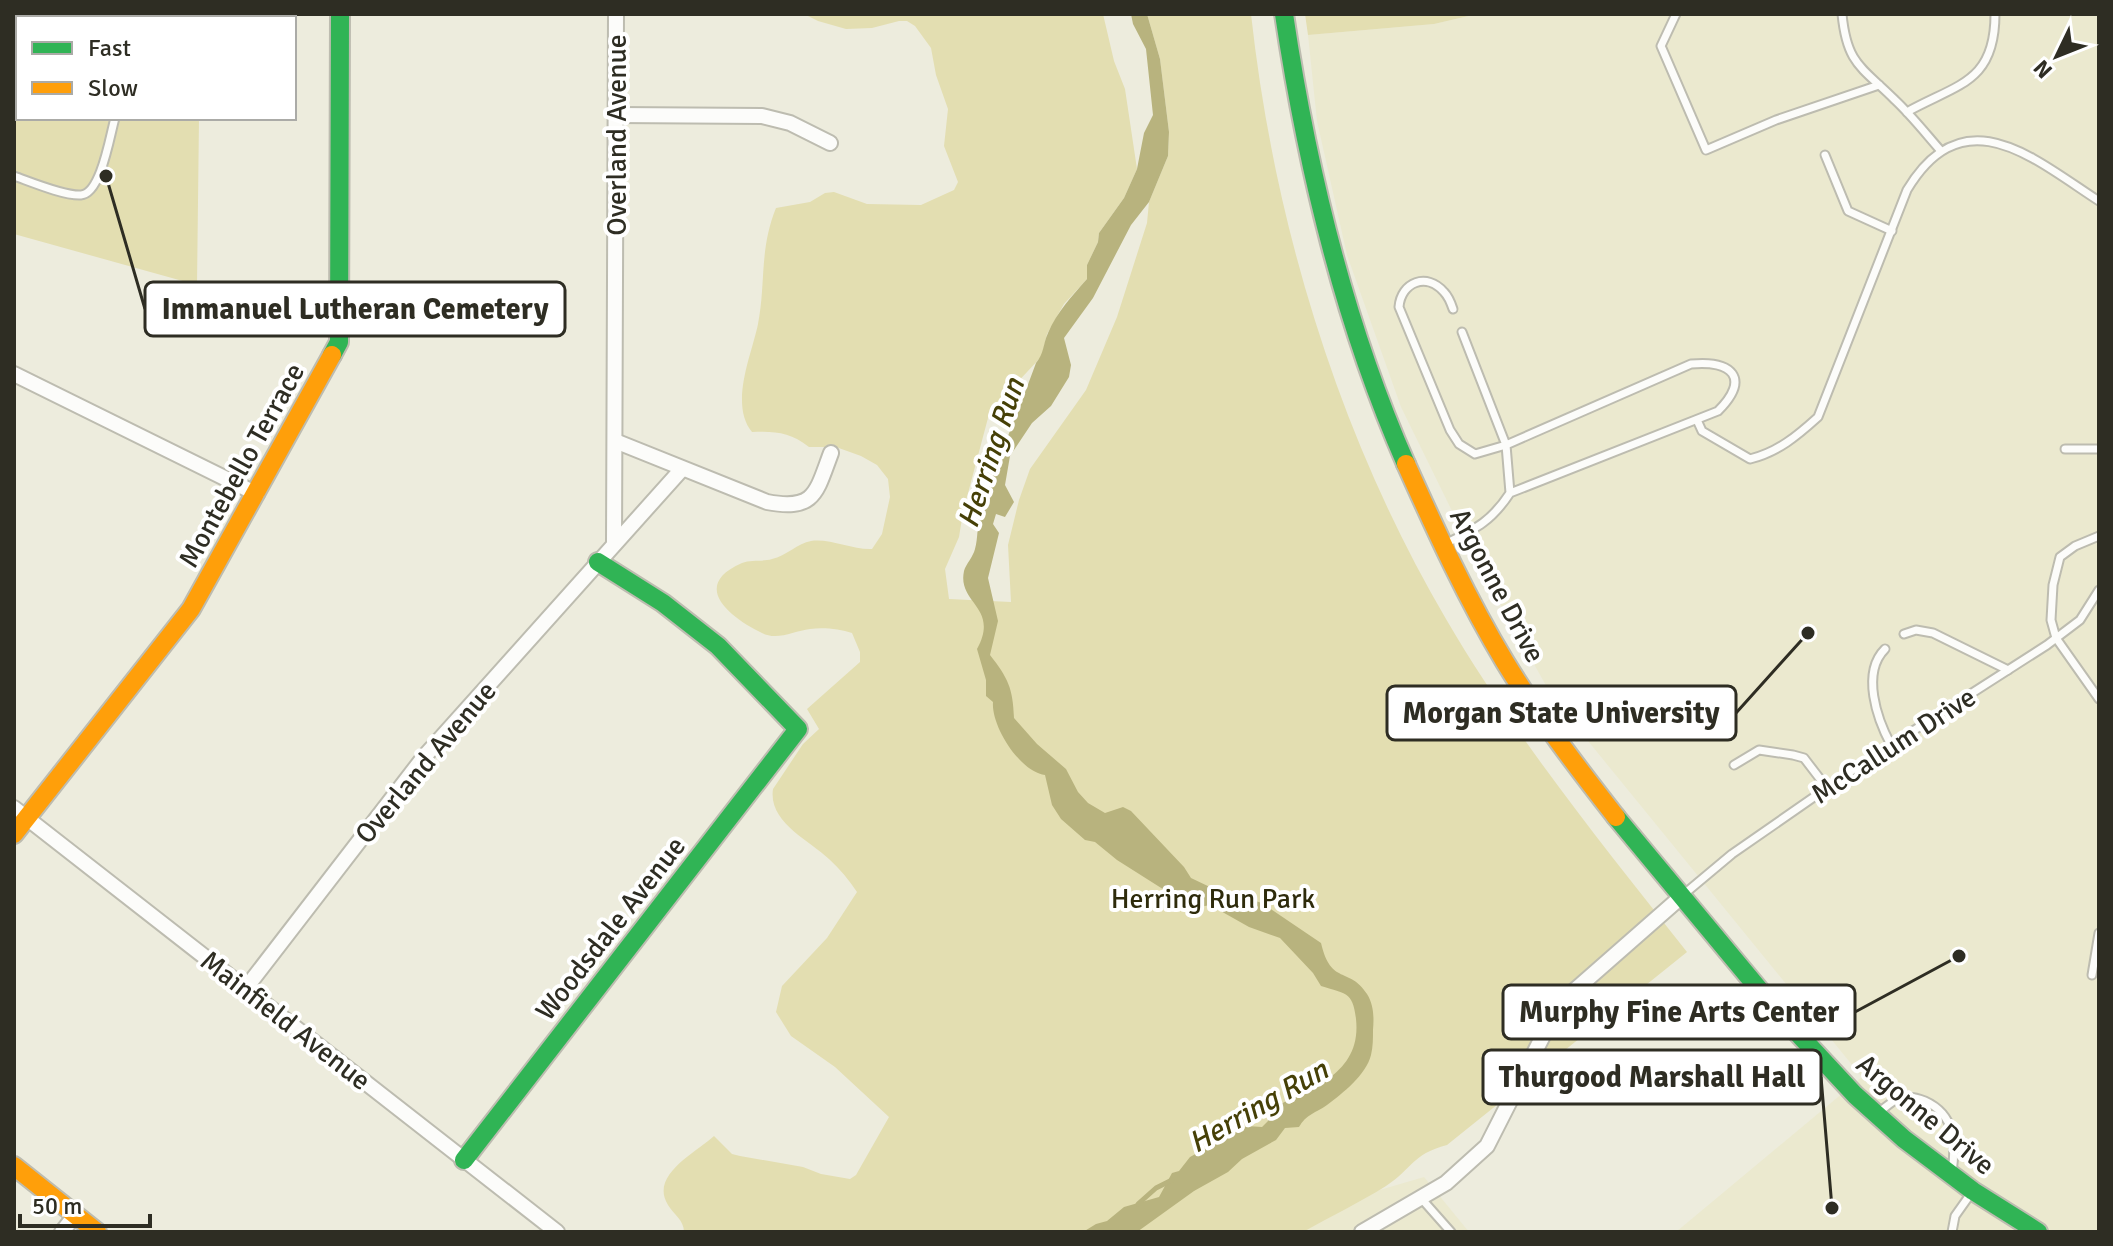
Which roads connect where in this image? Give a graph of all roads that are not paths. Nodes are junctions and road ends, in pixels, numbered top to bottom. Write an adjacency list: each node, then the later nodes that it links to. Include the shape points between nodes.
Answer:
1 (340, 14): 28 (street, Montebello Terrace, via 341,332 328,366)
2 (616, 14): 9 (street, Overland Avenue)
3 (1284, 14): 31 (street, Argonne Drive, via 1304,139 1343,296 1387,420)
4 (1676, 14): 7 (lane, via 1661,46 1706,150)
5 (1842, 14): 7 (lane, via 1851,54)
6 (1995, 14): 8 (lane, via 1988,56 1974,76)
7 (1879, 85): 8 (lane)
8 (1907, 112): 12 (lane)
9 (617, 115): 11 (street, via 762,116); 21 (street, Overland Avenue)
10 (114, 120): 14 (lane, via 98,179 88,193 70,193)
11 (830, 143)
12 (1941, 151): 15 (lane, via 1982,141 2009,145); 16 (lane, via 1918,171)
13 (1825, 155): 16 (lane, via 1848,211)
14 (14, 176)
15 (2099, 201)
16 (1892, 231): 20 (lane, via 1818,417 1770,454 1750,459 1702,431)
17 (1453, 309): 22 (lane, via 1446,293 1421,280 1399,298 1459,444 1475,454)
18 (1462, 332): 22 (lane)
19 (14, 374): 28 (street)
20 (1697, 420): 22 (lane, via 1732,398 1734,373 1727,366 1691,364); 27 (lane)
21 (615, 441): 26 (street); 30 (street, Overland Avenue)
22 (1506, 445): 27 (lane)
23 (2065, 449): 24 (lane)
24 (2099, 449)
25 (831, 453): 26 (street, via 819,487 805,503 792,507)
26 (682, 469): 30 (street, Overland Avenue)
27 (1510, 493): 31 (lane, via 1486,523)
28 (257, 494): 42 (street, Montebello Terrace, via 191,609)
29 (2099, 536): 35 (lane, via 2067,550 2057,563 2050,611)
30 (614, 544): 32 (street, Overland Avenue)
31 (1443, 545): 44 (street, Argonne Drive, via 1516,680)
32 (598, 562): 47 (street, Overland Avenue, via 424,757); 49 (street, Woodsdale Avenue, via 718,646 798,729)
33 (2099, 590): 35 (lane, McCallum Drive, via 2080,620)
34 (1904, 634): 37 (lane, via 1933,633)
35 (2056, 638): 37 (lane, McCallum Drive); 38 (lane)
36 (1885, 649): 39 (lane, via 1875,662 1874,689)
37 (2008, 670): 39 (lane, McCallum Drive)
38 (2099, 699)
39 (1891, 745): 41 (lane, McCallum Drive)
40 (1734, 765): 41 (lane, via 1759,750 1793,755 1804,758)
41 (1827, 788): 44 (lane, McCallum Drive)
42 (20, 813): 43 (street, Montebello Terrace); 47 (street, Mainfield Avenue)
43 (14, 834)
44 (1681, 897): 48 (street, Argonne Drive, via 1778,1014); 53 (street, via 1575,990 1552,1018 1487,1146 1457,1174)
45 (2099, 933): 46 (lane)
46 (2092, 975)
47 (246, 988): 49 (street, Mainfield Avenue)
48 (1875, 1114): 51 (street, Argonne Drive); 51 (lane, via 1899,1098 1912,1097 1936,1107 1951,1124 1956,1149)
49 (464, 1160): 57 (street, Mainfield Avenue)
50 (14, 1166): 54 (street)
51 (1951, 1175): 52 (street, Argonne Drive)
52 (1972, 1191): 60 (lane, via 1955,1216); 61 (street, Argonne Drive)
53 (1420, 1197): 58 (street); 59 (lane)
54 (76, 1214): 55 (street); 56 (street)
55 (62, 1232)
56 (97, 1232)
57 (557, 1232)
58 (1362, 1232)
59 (1451, 1232)
60 (1952, 1232)
61 (2038, 1232)

